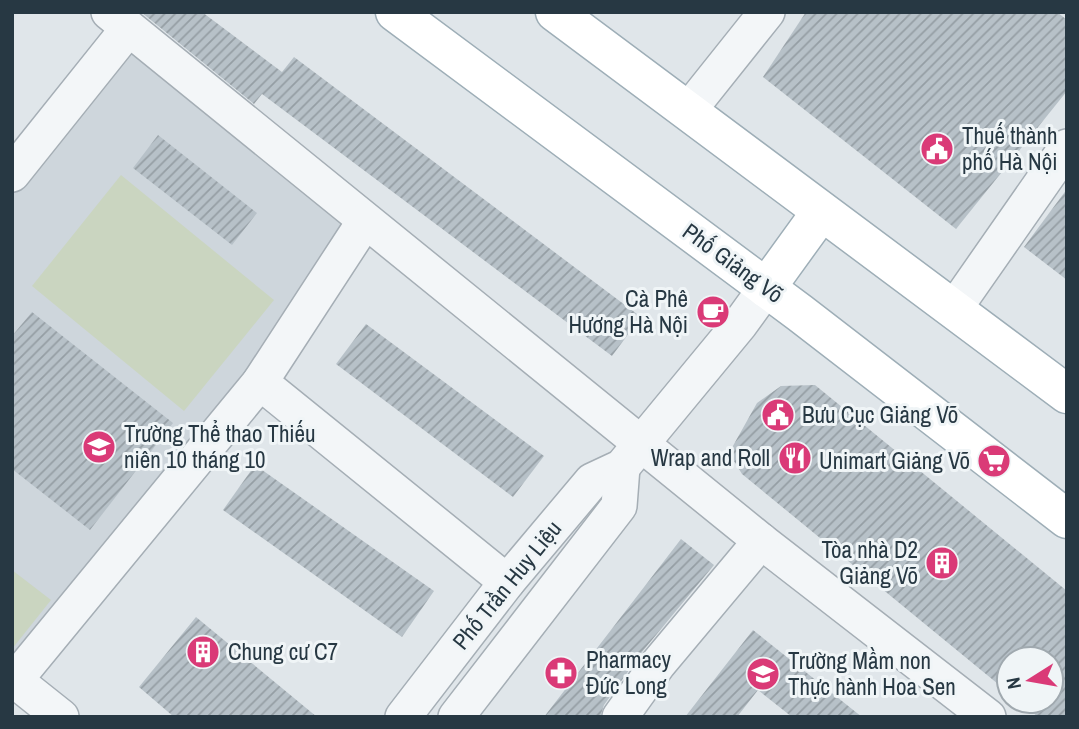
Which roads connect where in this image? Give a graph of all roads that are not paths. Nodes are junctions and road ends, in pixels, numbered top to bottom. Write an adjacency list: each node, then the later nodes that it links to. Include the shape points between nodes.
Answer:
1 (395, 12): 10 (main road, Phố Giảng Võ)
2 (555, 12): 5 (main road)
3 (767, 12): 5 (street)
4 (118, 20): 7 (street); 9 (street)
5 (688, 111): 8 (main road)
6 (1067, 147): 11 (street)
7 (12, 174)
8 (821, 212): 10 (main road); 11 (main road)
9 (365, 221): 12 (street); 14 (street)
10 (766, 288): 14 (street, Phố Trần Huy Liệu); 15 (main road, Phố Giảng Võ)
11 (954, 309): 13 (main road)
12 (260, 382): 17 (street); 18 (street)
13 (1067, 394)
14 (632, 456): 16 (street); 17 (street, Phố Trần Huy Liệu, via 592,481); 21 (street, Phố Trần Huy Liệu, via 619,506)
15 (1067, 519)
16 (761, 541): 22 (street); 23 (street)
17 (507, 582): 20 (street, Phố Trần Huy Liệu)
18 (13, 679): 19 (street)
19 (61, 717)
20 (403, 717)
21 (456, 717)
22 (620, 717)
23 (988, 717)

